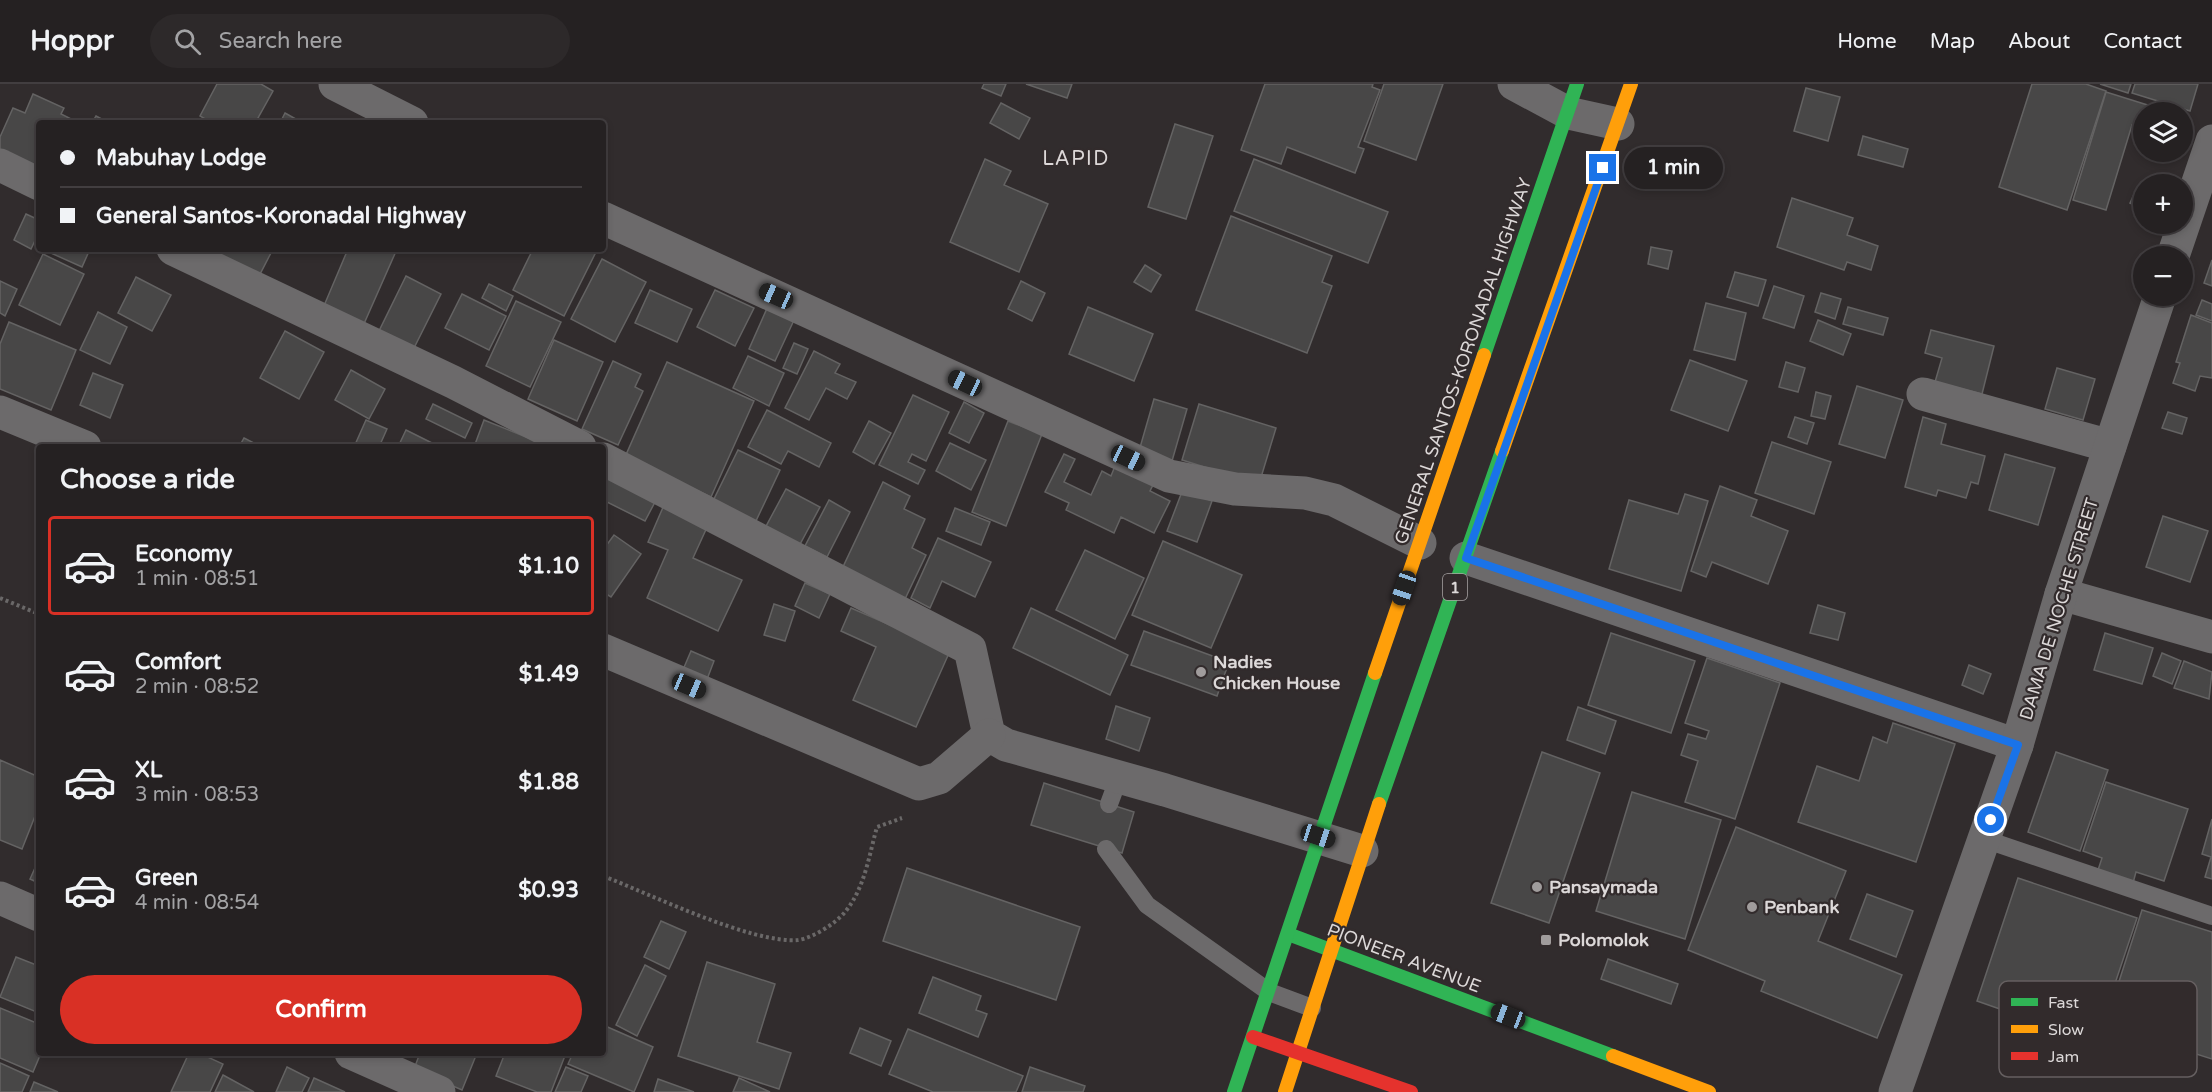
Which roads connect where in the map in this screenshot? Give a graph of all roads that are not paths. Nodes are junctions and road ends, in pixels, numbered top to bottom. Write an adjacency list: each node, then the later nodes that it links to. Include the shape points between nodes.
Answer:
1 (335, 84): 5 (street)
2 (1631, 84): 6 (main road, 1)
3 (1519, 85): 4 (street)
4 (1572, 98): 6 (street); 20 (main road, GENERAL SANTOS-KORONADAL HIGHWAY)
5 (406, 120)
6 (1618, 124): 21 (main road, 1)
7 (2212, 141): 11 (street)
8 (0, 165): 9 (street)
9 (36, 183)
10 (606, 219): 20 (street, via 1169,476 1235,489 1305,493 1334,500)
11 (2176, 246)
12 (178, 252): 17 (street)
13 (2157, 306): 18 (street, DAMA DE NOCHE STREET)
14 (1923, 394): 18 (street)
15 (0, 412): 16 (street)
16 (78, 444)
17 (574, 444)
18 (2110, 446): 22 (street, DAMA DE NOCHE STREET)
19 (606, 461): 25 (street, via 970,649)
20 (1420, 543): 27 (main road, GENERAL SANTOS-KORONADAL HIGHWAY)
21 (1466, 558): 26 (street); 30 (main road, 1)
22 (2061, 594): 23 (street); 26 (street, DAMA DE NOCHE STREET)
23 (2212, 638)
24 (606, 651): 25 (street, via 919,784 939,778)
25 (989, 735): 27 (street, via 1114,790)
26 (2018, 745): 28 (street, DAMA DE NOCHE STREET)
27 (1318, 836): 30 (street); 34 (main road, GENERAL SANTOS-KORONADAL HIGHWAY)
28 (1984, 839): 33 (lane); 46 (street, DAMA DE NOCHE STREET)
29 (1106, 849): 36 (lane, via 1147,905)
30 (1362, 850): 35 (main road, 1)
31 (0, 898): 32 (street)
32 (36, 914)
33 (2212, 916)
34 (1288, 934): 35 (main road, PIONEER AVENUE); 36 (main road, GENERAL SANTOS-KORONADAL HIGHWAY)
35 (1330, 949): 37 (main road, 1); 45 (main road, PIONEER AVENUE)
36 (1269, 992): 37 (lane); 38 (main road, GENERAL SANTOS-KORONADAL HIGHWAY)
37 (1312, 1008): 39 (main road, 1)
38 (1253, 1036): 39 (main road); 42 (main road, GENERAL SANTOS-KORONADAL HIGHWAY)
39 (1298, 1051): 43 (main road, 1); 44 (main road)
40 (357, 1056): 41 (street)
41 (430, 1090)
42 (1234, 1092)
43 (1285, 1092)
44 (1411, 1092)
45 (1709, 1092)
46 (1895, 1092)

